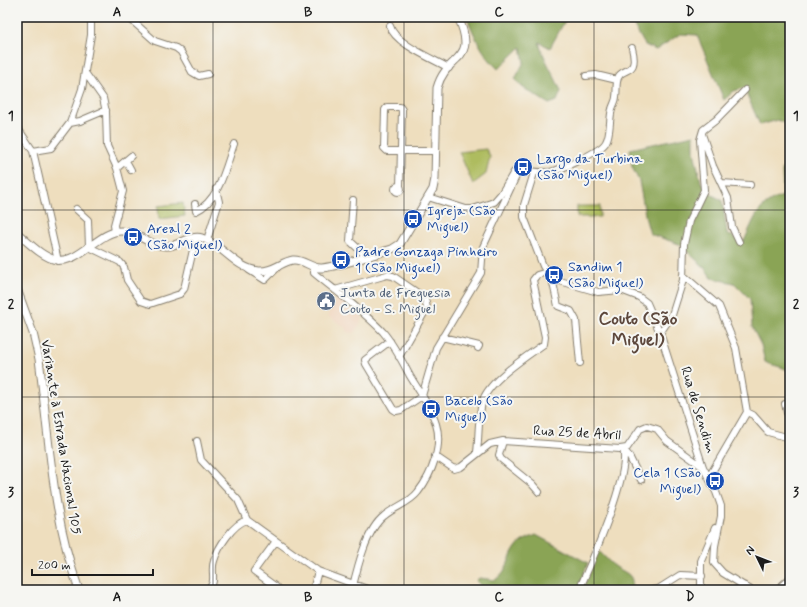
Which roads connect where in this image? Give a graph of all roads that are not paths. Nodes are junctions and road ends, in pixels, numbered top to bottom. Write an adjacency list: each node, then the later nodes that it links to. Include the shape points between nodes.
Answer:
1 (91, 17): 7 (street)
2 (128, 17): 8 (street, via 155,41 181,52 192,72 199,76)
3 (458, 17): 6 (main road, via 465,33 466,44 463,52)
4 (390, 26): 6 (street, via 391,32 399,39)
5 (632, 48): 10 (street, via 636,61)
6 (449, 68): 19 (main road, via 440,78 437,88)
7 (86, 74): 12 (street, via 104,98); 13 (street)
8 (208, 74)
9 (586, 76): 10 (street, via 596,75)
10 (617, 80): 23 (street, via 616,98 606,142 601,148 557,170)
11 (745, 90): 15 (street)
12 (106, 110): 13 (street); 20 (street, via 107,146)
13 (70, 123): 17 (street, via 51,148)
14 (17, 127): 17 (street)
15 (701, 132): 24 (street); 42 (street, via 704,190 689,221 684,244)
16 (234, 144): 27 (street)
17 (33, 151): 39 (street)
18 (402, 151): 18 (street, via 387,151 384,148 385,110 389,106 402,109); 19 (street); 26 (street)
19 (436, 151): 28 (main road, via 435,180)
20 (117, 168): 21 (street, via 128,158); 32 (street, via 123,191 114,225)
21 (131, 170)
22 (519, 170): 23 (street); 28 (street, via 510,175 494,202 473,209); 47 (street, via 483,247 481,273)
23 (534, 173): 41 (street, Rua de Sendim, via 524,205 524,216)
24 (722, 183): 25 (street); 36 (street, via 728,198 732,227)
25 (750, 185)
26 (400, 187)
27 (216, 189): 30 (street, via 202,208 196,211); 35 (street, via 219,202)
28 (428, 197): 38 (main road, via 400,244 392,250)
29 (353, 200): 38 (street, via 350,241)
30 (195, 204)
31 (76, 209): 37 (street, via 88,220)
32 (115, 232): 34 (main road, via 126,232 161,246); 37 (main road)
33 (17, 233): 39 (main road, via 49,258)
34 (196, 237): 35 (main road); 37 (street, via 184,289 180,294 150,304 142,301 127,280 120,262)
35 (207, 240): 40 (main road, via 246,268 273,270 288,261 297,260)
36 (739, 242)
37 (89, 247): 39 (main road)
38 (366, 256): 40 (main road)
39 (58, 261)
40 (318, 267): 45 (street, via 314,273)
41 (547, 272): 43 (street, Rua de Sendim); 60 (street, via 537,275 533,280 545,337 544,344 512,366 486,393 482,402)
42 (683, 275): 46 (street, via 672,316); 54 (street, via 719,306 736,348)
43 (555, 279): 46 (street, Rua de Sendim, via 598,292 621,290 639,298 647,304); 51 (street, via 553,283 558,306 571,311 576,320)
44 (17, 289): 74 (main road, Variante à Estrada Nacional 105, via 33,333 39,360 59,525)
45 (335, 290): 48 (street, via 377,326); 50 (street, via 387,275 393,276 425,298 427,308)
46 (660, 332): 62 (street, Rua de Sendim)
47 (442, 337): 49 (street, via 479,346); 52 (street, via 436,348)
48 (390, 341): 50 (street); 52 (street, via 368,357 365,360 366,364 396,411)
49 (478, 348)
50 (399, 357): 52 (street)
51 (580, 363)
52 (422, 396): 61 (street, via 436,422)
53 (785, 404): 55 (street)
54 (747, 412): 56 (street, via 768,432); 63 (street)
55 (790, 416)
56 (790, 438)
57 (197, 441): 67 (street, via 201,460 238,500)
58 (503, 442): 59 (street, Rua 25 de Abril); 60 (street, Rua 25 de Abril, via 490,444); 65 (street, via 499,455 501,459)
59 (622, 449): 62 (street, Rua 25 de Abril, via 627,448 640,429 647,426 657,428 667,441); 64 (street, via 629,456); 79 (street, via 624,461 609,516)
60 (478, 452): 61 (street, Rua 25 de Abril, via 454,469)
61 (435, 456): 73 (street, via 430,473 412,499 389,511 376,523)
62 (704, 468): 63 (street, Rua de Sendim)
63 (709, 477): 66 (street, Rua de Sendim, via 721,506)
64 (641, 480)
65 (539, 492)
66 (720, 513): 70 (street, via 701,561); 72 (street, via 714,563 723,573)
67 (247, 520): 68 (street); 75 (street, via 234,527 214,559 214,582)
68 (276, 541): 69 (street); 76 (street, via 254,571)
69 (318, 571): 73 (street); 77 (street)
70 (702, 576): 80 (street, via 680,575); 81 (street)
71 (790, 578): 84 (street)
72 (744, 586): 82 (street); 83 (street)
73 (352, 587): 78 (street)
74 (79, 590)
75 (208, 590)
76 (280, 590)
77 (313, 590)
78 (370, 590)
79 (580, 590)
80 (652, 590)
81 (701, 590)
82 (736, 590)
83 (751, 590)
84 (777, 590)

